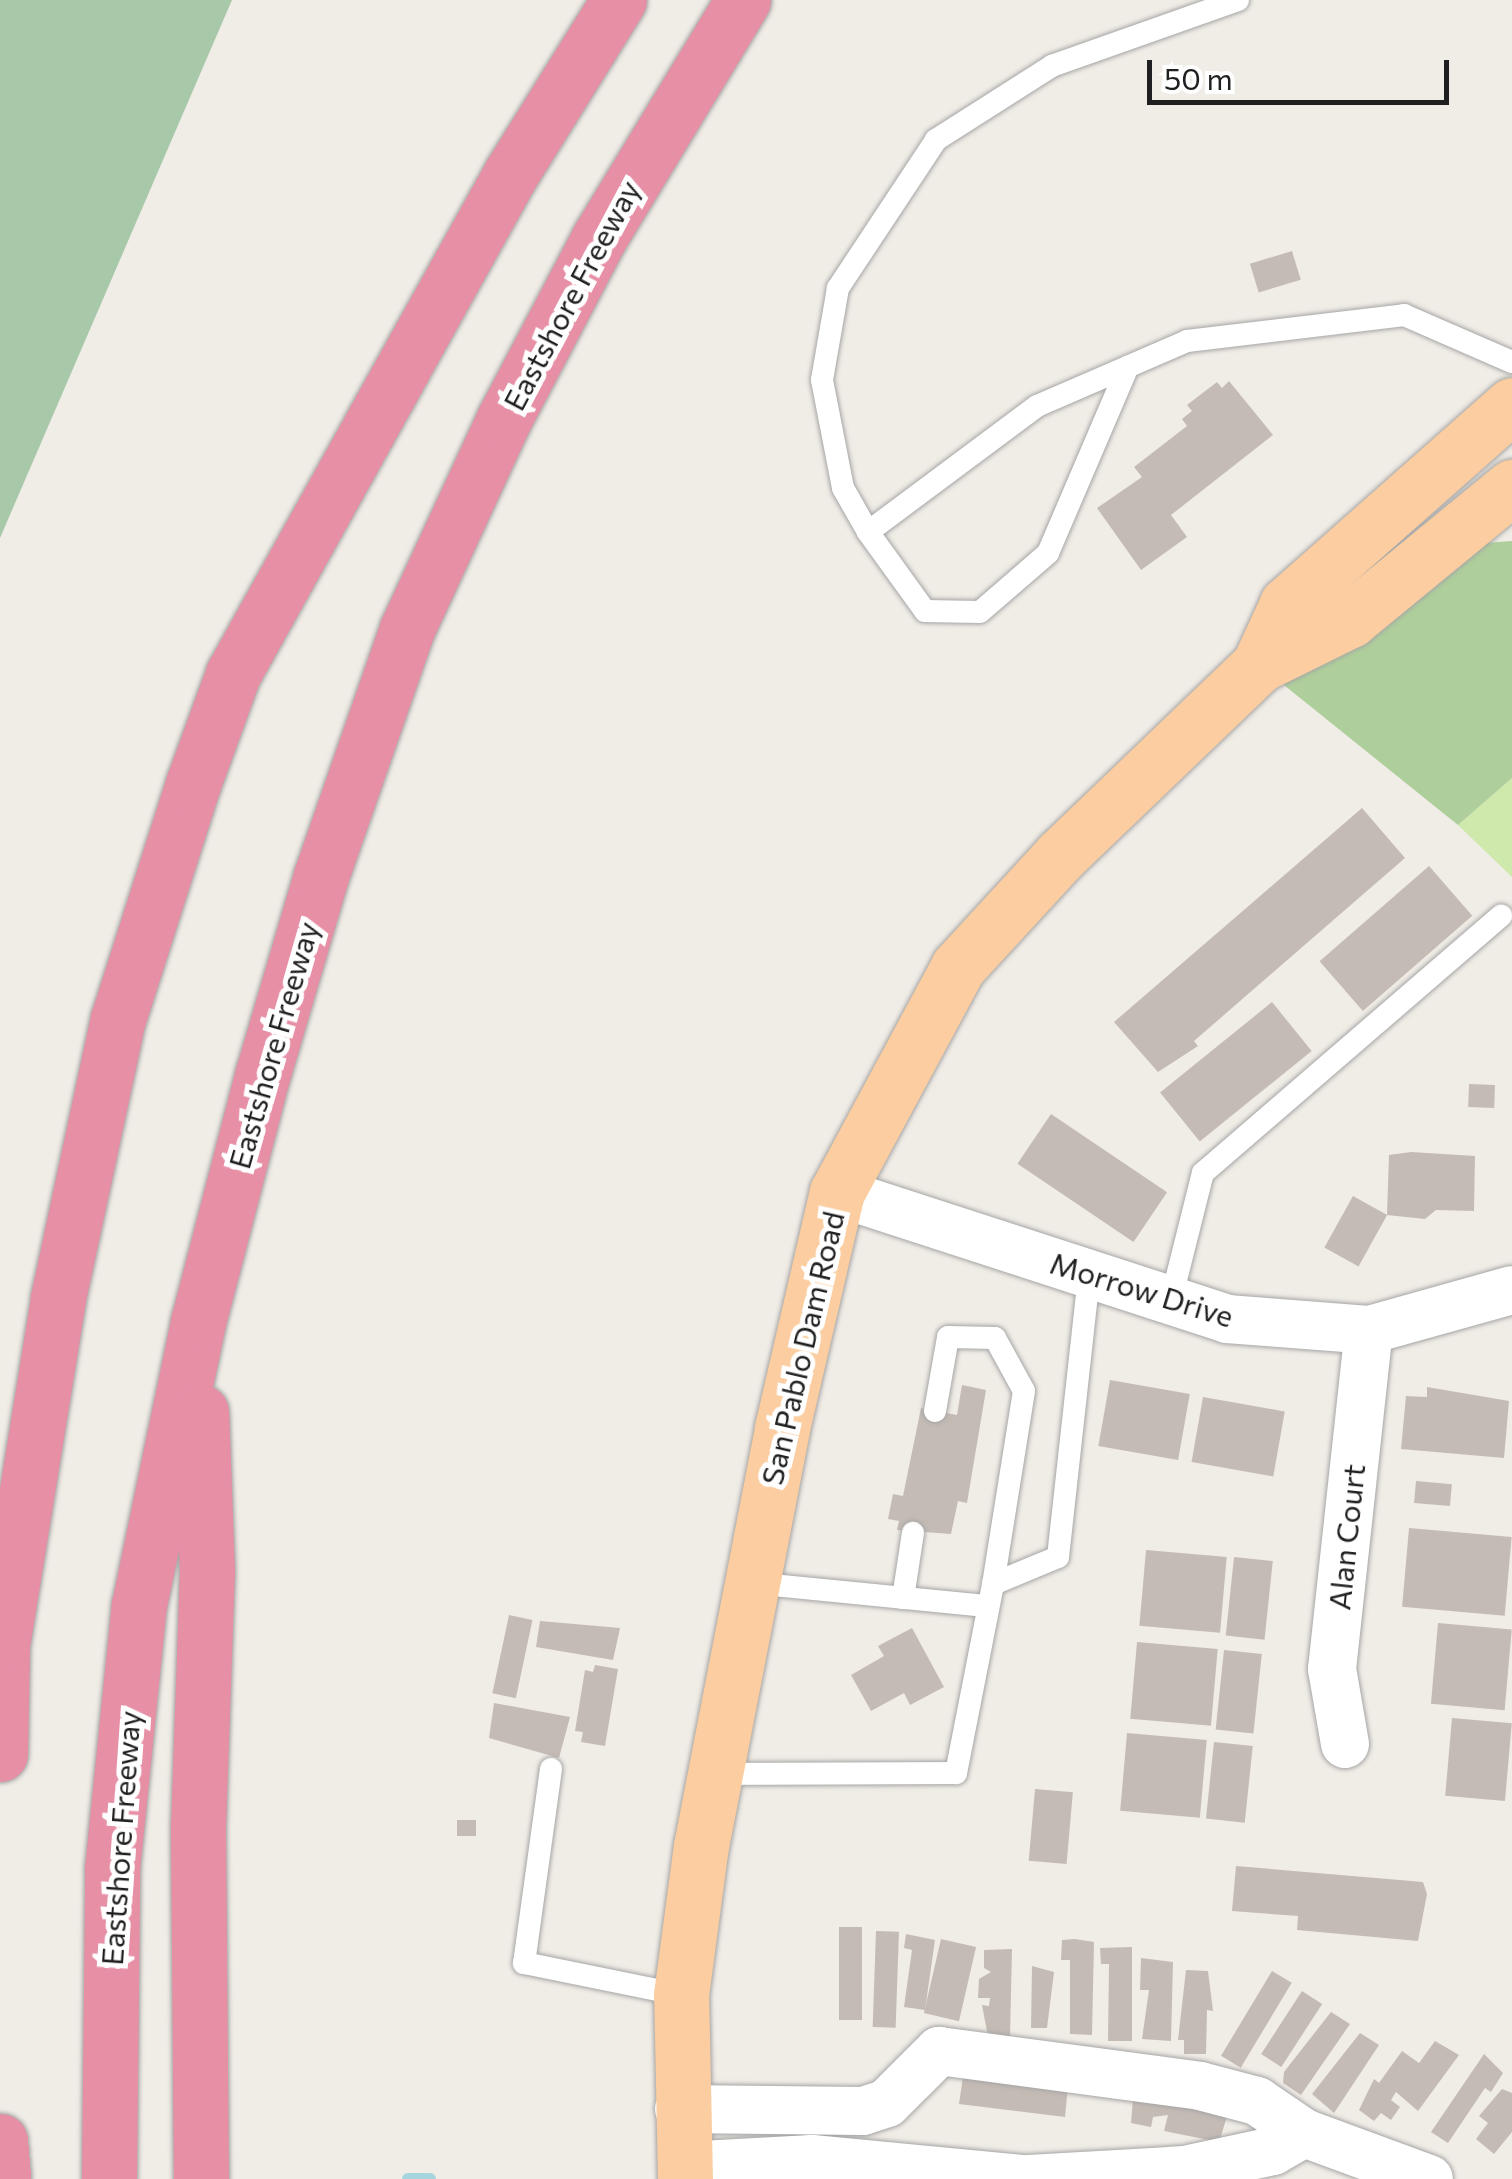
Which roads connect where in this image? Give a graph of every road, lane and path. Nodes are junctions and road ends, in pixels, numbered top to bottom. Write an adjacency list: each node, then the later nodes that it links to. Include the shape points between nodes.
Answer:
1 (619, 0): 22 (highway, via 510,174 233,674 118,1019 58,1298)
2 (743, 0): 15 (highway, Eastshore Freeway, via 598,238 407,628 320,876)
3 (1238, 0): 8 (lane, via 1052,66 936,140 838,288 822,380 843,488)
4 (1512, 362): 5 (lane, via 1404,315 1187,341)
5 (1128, 366): 8 (lane, via 1038,406); 8 (lane, via 1048,553 980,612 924,611)
6 (1512, 405): 9 (main road, San Pablo Dam Road, via 1287,604)
7 (1512, 488): 9 (main road, San Pablo Dam Road, via 1350,620)
8 (868, 532)
9 (1259, 664): 11 (main road, San Pablo Dam Road, via 1061,854 958,967)
10 (1501, 916): 14 (lane, via 1203,1173)
11 (837, 1192): 12 (street, Morrow Drive); 19 (main road, San Pablo Dam Road)
12 (1088, 1274): 14 (street, Morrow Drive); 20 (lane, via 1058,1557)
13 (1512, 1290): 16 (street, Morrow Drive)
14 (1171, 1300): 16 (street, Morrow Drive, via 1226,1319)
15 (198, 1322): 33 (highway, Eastshore Freeway, via 140,1604 112,1868); 34 (highway, via 207,1572 198,1827)
16 (1369, 1330): 23 (street, Alan Court, via 1332,1669)
17 (935, 1411): 20 (lane, via 948,1337 996,1338 1024,1391)
18 (913, 1534): 21 (lane)
19 (752, 1583): 21 (lane); 26 (main road, San Pablo Dam Road)
20 (991, 1595): 21 (lane); 26 (lane, via 956,1773)
21 (903, 1598)
22 (1, 1653): 24 (highway)
23 (1345, 1744)
24 (0, 1754)
25 (551, 1769): 27 (lane, via 524,1963)
26 (714, 1774): 27 (main road, San Pablo Dam Road)
27 (681, 1995): 28 (main road, San Pablo Dam Road)
28 (679, 2109): 29 (street, via 863,2111 887,2102 938,2052 1200,2086 1257,2102); 31 (main road, San Pablo Dam Road)
29 (1304, 2134): 35 (street, via 1274,2151 1185,2170); 36 (street)
30 (0, 2141): 32 (highway)
31 (684, 2172): 35 (street, via 812,2160)
32 (3, 2179)
33 (109, 2179)
34 (201, 2179)
35 (1026, 2179)
36 (1428, 2179)

